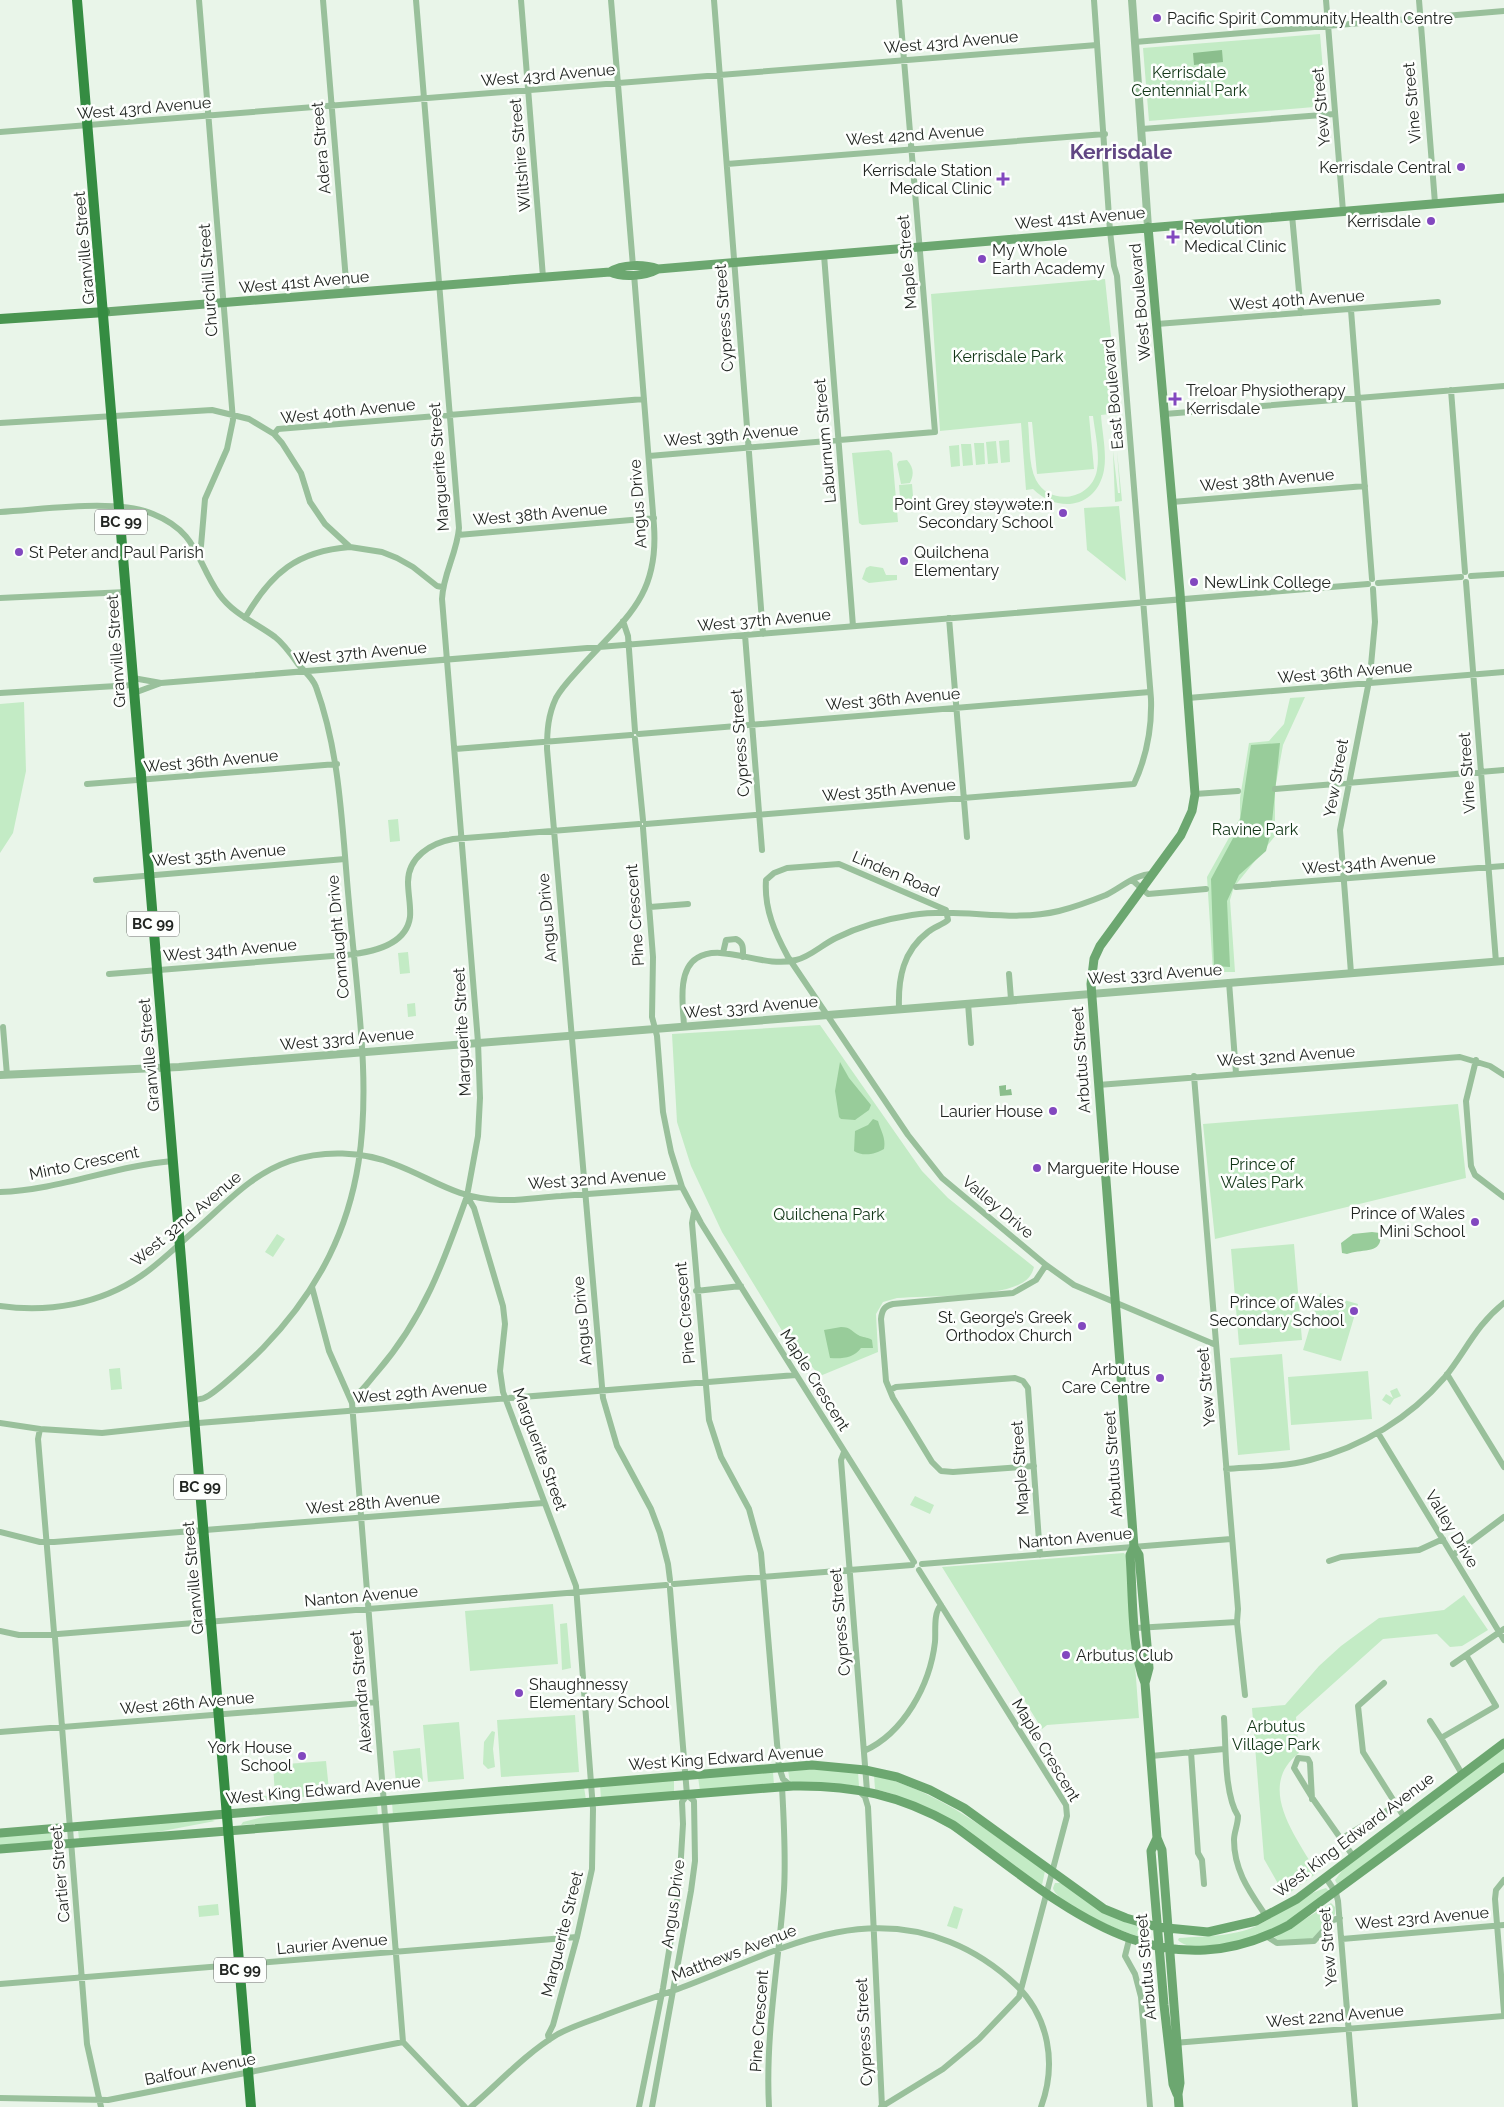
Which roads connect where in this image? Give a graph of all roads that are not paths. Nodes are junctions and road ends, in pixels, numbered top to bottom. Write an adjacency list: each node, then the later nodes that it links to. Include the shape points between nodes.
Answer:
1 (77, 0): 26 (highway, Granville Street / BC 99)
2 (199, 0): 25 (street, Churchill Street)
3 (323, 0): 23 (street, Adera Street)
4 (416, 0): 22 (street, Marguerite Street)
5 (521, 0): 21 (street, Wiltshire Street)
6 (612, 0): 20 (street, Angus Drive)
7 (714, 0): 19 (street, Cypress Street)
8 (899, 0): 18 (street, Maple Street)
9 (1094, 0): 17 (street, East Boulevard)
10 (1132, 0): 16 (street, West Boulevard)
11 (1326, 0): 15 (street, Yew Street)
12 (1419, 0): 14 (street, Vine Street)
13 (1504, 11): 14 (street)
14 (1420, 18): 15 (street); 33 (street, Vine Street)
15 (1328, 26): 16 (street); 24 (street, Yew Street)
16 (1135, 42): 27 (street, West Boulevard)
17 (1097, 45): 18 (street, West 43rd Avenue); 29 (street, East Boulevard)
18 (904, 60): 19 (street, West 43rd Avenue); 30 (street, Maple Street)
19 (720, 75): 20 (street, West 43rd Avenue); 31 (street, Cypress Street)
20 (618, 84): 21 (street, West 43rd Avenue); 41 (street, Angus Drive)
21 (528, 91): 22 (street, West 43rd Avenue); 42 (street, Wiltshire Street)
22 (424, 100): 23 (street, West 43rd Avenue); 43 (street, Marguerite Street)
23 (332, 107): 25 (street, West 43rd Avenue); 44 (street, Adera Street)
24 (1336, 114): 27 (street); 34 (street, Yew Street)
25 (208, 117): 26 (street, West 43rd Avenue); 46 (street, Churchill Street)
26 (88, 127): 28 (street, West 43rd Avenue); 48 (highway, Granville Street / BC 99)
27 (1142, 129): 36 (street, West Boulevard)
28 (0, 132)
29 (1105, 134): 30 (street, West 42nd Avenue); 37 (street, East Boulevard)
30 (911, 149): 31 (street, West 42nd Avenue); 38 (street, Maple Street)
31 (727, 164): 40 (street, Cypress Street)
32 (1504, 198): 33 (main road, West 41st Avenue)
33 (1434, 203): 34 (main road, West 41st Avenue)
34 (1343, 211): 35 (main road, West 41st Avenue)
35 (1292, 215): 36 (main road, West 41st Avenue); 49 (street)
36 (1148, 227): 37 (main road, West 41st Avenue); 51 (main road, West Boulevard)
37 (1110, 231): 38 (main road, West 41st Avenue); 81 (street, East Boulevard, via 1117,276)
38 (919, 246): 39 (main road, West 41st Avenue); 61 (street, Maple Street)
39 (824, 254): 40 (main road, West 41st Avenue); 63 (street, Laburnum Street)
40 (734, 262): 41 (main road, West 41st Avenue, via 658,269 649,266); 64 (street, Cypress Street)
41 (633, 270): 42 (main road, West 41st Avenue, via 616,268 610,272); 55 (street, Angus Drive)
42 (543, 277): 43 (main road, West 41st Avenue)
43 (439, 286): 44 (main road, West 41st Avenue); 58 (street, Marguerite Street)
44 (347, 293): 46 (main road, West 41st Avenue)
45 (1438, 302): 47 (street, West 40th Avenue)
46 (224, 303): 48 (main road, West 41st Avenue); 56 (street, Churchill Street)
47 (1351, 310): 49 (street, West 40th Avenue); 54 (street, Yew Street)
48 (105, 312): 50 (main road, West 41st Avenue); 59 (highway, Granville Street / BC 99)
49 (1301, 313): 51 (street, West 40th Avenue)
50 (0, 319)
51 (1158, 324): 57 (main road, West Boulevard)
52 (1504, 386): 53 (street)
53 (1451, 390): 54 (street); 75 (street, Vine Street)
54 (1358, 398): 57 (street); 66 (street, Yew Street)
55 (644, 399): 58 (street, West 40th Avenue); 65 (street, Angus Drive)
56 (232, 413): 59 (street, West 40th Avenue, via 212,410); 62 (street, West 40th Avenue); 73 (street, Churchill Street, via 227,449 205,499)
57 (1165, 414): 67 (main road, West Boulevard)
58 (450, 415): 62 (street, West 40th Avenue, via 278,430); 71 (street, Marguerite Street)
59 (113, 417): 60 (street, West 40th Avenue); 68 (highway, Granville Street / BC 99)
60 (0, 424)
61 (935, 432): 63 (street, West 39th Avenue)
62 (274, 434): 72 (street, via 300,473 310,502 325,524)
63 (838, 441): 64 (street, West 39th Avenue); 85 (street, Laburnum Street)
64 (748, 448): 65 (street, West 39th Avenue); 86 (street, Cypress Street)
65 (649, 456): 70 (street, Angus Drive)
66 (1365, 486): 67 (street, West 38th Avenue); 76 (street, Yew Street)
67 (1172, 502): 80 (main road, West Boulevard)
68 (120, 508): 69 (street); 73 (street, Connaught Drive, via 152,514 164,520 182,533); 78 (highway, Granville Street / BC 99)
69 (0, 512)
70 (654, 518): 71 (street, West 38th Avenue); 84 (street, Angus Drive, via 656,552 650,580)
71 (458, 535): 77 (street, Marguerite Street, via 456,551)
72 (350, 547): 77 (street, via 397,558); 82 (street, via 308,555 284,569 264,588)
73 (198, 552): 82 (street, Connaught Drive, via 219,594)
74 (1504, 574): 75 (street, West 37th Avenue)
75 (1466, 577): 76 (street, West 37th Avenue); 93 (street, Vine Street)
76 (1373, 584): 80 (street, West 37th Avenue); 95 (street, Yew Street, via 1375,622)
77 (442, 587): 90 (street, Marguerite Street)
78 (126, 592): 79 (street); 96 (highway, Granville Street / BC 99)
79 (0, 598)
80 (1181, 600): 81 (street, West 37th Avenue); 99 (main road, Arbutus Street)
81 (1143, 603): 83 (street, West 37th Avenue); 98 (street, East Boulevard)
82 (245, 618): 91 (street, Connaught Drive, via 281,642)
83 (949, 618): 85 (street, West 37th Avenue); 100 (street)
84 (623, 621): 88 (street, Pine Crescent, via 627,628); 89 (street, Angus Drive)
85 (853, 626): 86 (street, West 37th Avenue)
86 (763, 634): 87 (street, West 37th Avenue)
87 (744, 635): 88 (street, West 37th Avenue); 101 (street, Cypress Street)
88 (628, 646): 89 (street, West 37th Avenue); 102 (street, Pine Crescent)
89 (598, 648): 90 (street, West 37th Avenue); 103 (street, Angus Drive, via 557,695 547,726)
90 (447, 660): 91 (street, West 37th Avenue); 104 (street, Marguerite Street)
91 (305, 671): 94 (street, West 37th Avenue); 105 (street, Connaught Drive, via 315,683)
92 (1504, 672): 93 (street, West 36th Avenue)
93 (1473, 675): 95 (street, West 36th Avenue); 107 (street, Vine Street)
94 (162, 683): 96 (street, West 37th Avenue); 96 (street, West 37th Avenue)
95 (1369, 683): 99 (street, West 36th Avenue); 109 (street, Yew Street)
96 (133, 685): 97 (street, West 37th Avenue); 108 (highway, Granville Street / BC 99)
97 (0, 692)
98 (1150, 692): 100 (street, West 36th Avenue); 111 (street, East Boulevard, via 1150,738)
99 (1188, 698): 114 (main road, Arbutus Street)
100 (956, 708): 101 (street, West 36th Avenue); 115 (street)
101 (752, 725): 102 (street, West 36th Avenue); 116 (street, Cypress Street)
102 (635, 735): 103 (street, West 36th Avenue); 117 (street, Pine Crescent)
103 (547, 742): 104 (street, West 36th Avenue); 118 (street, Angus Drive)
104 (454, 749): 120 (street, Marguerite Street)
105 (337, 764): 108 (street, West 36th Avenue); 122 (street, Connaught Drive)
106 (1504, 770): 107 (street)
107 (1481, 772): 109 (street); 124 (street, Vine Street)
108 (142, 780): 110 (street, West 36th Avenue); 126 (highway, Granville Street / BC 99)
109 (1350, 783): 112 (street); 127 (street, Yew Street, via 1340,830)
110 (88, 784)
111 (1134, 784): 115 (street, West 35th Avenue)
112 (1275, 789)
113 (1238, 792): 114 (street)
114 (1195, 794): 125 (main road, Arbutus Street, via 1187,824)
115 (964, 798): 116 (street, West 35th Avenue); 119 (street)
116 (759, 814): 117 (street, West 35th Avenue); 121 (street, Cypress Street)
117 (643, 824): 118 (street, West 35th Avenue); 134 (street, Pine Crescent)
118 (554, 831): 120 (street, West 35th Avenue); 154 (street, Angus Drive)
119 (968, 837)
120 (462, 839): 137 (street, West 34th Avenue, via 440,841 429,847 410,868 410,918 399,937 376,950); 155 (street, Marguerite Street)
121 (762, 850)
122 (345, 859): 126 (street, West 35th Avenue); 137 (street, Connaught Drive)
123 (1504, 866): 124 (street, West 34th Avenue)
124 (1488, 867): 127 (street, West 34th Avenue); 140 (street, Vine Street)
125 (1153, 874): 129 (street, via 1143,874); 131 (main road, Arbutus Street)
126 (149, 875): 128 (street, West 35th Avenue); 141 (highway, Granville Street / BC 99)
127 (1344, 879): 130 (street, West 34th Avenue); 142 (street, Yew Street)
128 (96, 880)
129 (1132, 880): 131 (street); 135 (street, via 1082,904 1036,916)
130 (1236, 887)
131 (1142, 889): 132 (street, via 1148,894); 146 (main road, Arbutus Street, via 1100,946 1094,959)
132 (1206, 889)
133 (688, 904): 134 (street)
134 (650, 908): 153 (street, Pine Crescent, via 652,1017)
135 (948, 912): 139 (street, via 890,919 863,926 835,938 800,960); 139 (street, Linden Road, via 839,864 801,866 774,873 766,880 767,903 775,933); 149 (street, via 948,920 920,939 905,960 900,978)
136 (723, 953): 138 (street); 138 (street, via 726,940 736,938 744,947); 151 (street, via 707,953 689,966 684,980)
137 (353, 954): 141 (street, West 34th Avenue); 157 (street, Connaught Drive)
138 (743, 957): 139 (street, via 772,963)
139 (791, 961): 150 (street)
140 (1500, 961): 142 (street, West 33rd Avenue)
141 (157, 970): 143 (street, West 34th Avenue); 159 (highway, Granville Street / BC 99)
142 (1351, 973): 145 (street, West 33rd Avenue)
143 (109, 974)
144 (1009, 974): 147 (street)
145 (1229, 982): 146 (street, West 33rd Avenue); 160 (street)
146 (1091, 993): 147 (street, West 33rd Avenue); 164 (main road, Arbutus Street)
147 (1011, 999): 148 (street, West 33rd Avenue)
148 (968, 1003): 149 (street, West 33rd Avenue); 156 (street)
149 (899, 1008): 150 (street, West 33rd Avenue)
150 (828, 1014): 151 (street, West 33rd Avenue); 174 (street, Valley Drive, via 928,1163)
151 (684, 1026): 153 (street, West 33rd Avenue)
152 (3, 1027): 161 (street)
153 (655, 1028): 154 (street, West 33rd Avenue); 167 (street, Pine Crescent, via 667,1137)
154 (571, 1034): 155 (street, West 33rd Avenue); 169 (street, Angus Drive)
155 (478, 1042): 157 (street, West 33rd Avenue); 170 (street, Marguerite Street, via 478,1136)
156 (971, 1043)
157 (362, 1052): 159 (street, West 33rd Avenue); 165 (street, Connaught Drive, via 364,1105)
158 (1476, 1060): 160 (street, West 32nd Avenue, via 1460,1057); 162 (street); 171 (street, via 1466,1101 1471,1166 1475,1175)
159 (165, 1067): 161 (street, West 33rd Avenue); 166 (highway, Granville Street / BC 99)
160 (1236, 1073): 163 (street, West 32nd Avenue)
161 (4, 1075)
162 (1504, 1075)
163 (1194, 1076): 164 (street, West 32nd Avenue); 181 (street, Yew Street)
164 (1098, 1085): 179 (main road, Arbutus Street)
165 (361, 1155): 170 (street, West 32nd Avenue, via 394,1164 440,1187); 173 (street, West 32nd Avenue, via 307,1157 262,1174 239,1189); 176 (street, Connaught Drive, via 347,1211 325,1265)
166 (173, 1161): 168 (street, Minto Crescent, via 130,1166 62,1184); 173 (highway, Granville Street / BC 99)
167 (682, 1187): 169 (street, West 32nd Avenue); 172 (street, Pine Crescent)
168 (0, 1192)
169 (585, 1194): 170 (street, West 32nd Avenue, via 501,1200); 186 (street, Angus Drive)
170 (467, 1196): 187 (street, via 444,1263 422,1307 387,1361); 188 (street, Marguerite Street, via 474,1208 503,1306 505,1324 500,1372)
171 (1504, 1197)
172 (694, 1212): 175 (street, Maple Crescent); 177 (street, Pine Crescent)
173 (180, 1244): 180 (street, West 32nd Avenue, via 142,1275 100,1297 47,1308); 189 (highway, Granville Street / BC 99)
174 (1046, 1266): 179 (street, Valley Drive, via 1074,1285); 185 (street, via 1036,1280 1015,1292 886,1306 882,1311 883,1354)
175 (741, 1286): 177 (street); 183 (street, Maple Crescent)
176 (312, 1287): 187 (street, Alexandra Street, via 329,1351); 189 (street, Connaught Drive, via 294,1313 254,1357 204,1399)
177 (696, 1291): 184 (street, Pine Crescent)
178 (1504, 1303): 182 (street, via 1480,1325)
179 (1115, 1304): 181 (street, Valley Drive); 207 (main road, Arbutus Street)
180 (0, 1306)
181 (1216, 1345): 198 (street, Yew Street)
182 (1447, 1374): 194 (street, via 1414,1409); 197 (street)
183 (796, 1375): 184 (street, West 29th Avenue); 195 (street, Maple Crescent)
184 (704, 1382): 186 (street, West 29th Avenue); 214 (street, Pine Crescent, via 708,1420 715,1442 748,1509 761,1553)
185 (890, 1390): 196 (street, via 932,1462 941,1471); 196 (street, Maple Street, via 1015,1378 1023,1381 1028,1388)
186 (602, 1391): 188 (street, West 29th Avenue); 215 (street, Angus Drive, via 618,1446 660,1533)
187 (350, 1398): 190 (street, Alexandra Street)
188 (505, 1399): 190 (street, West 29th Avenue); 199 (street, Marguerite Street)
189 (193, 1400): 192 (highway, Granville Street / BC 99)
190 (353, 1412): 192 (street, West 29th Avenue); 200 (street, Alexandra Street)
191 (0, 1422): 193 (street)
192 (195, 1423): 193 (street, via 102,1433); 202 (highway, Granville Street / BC 99)
193 (40, 1429): 206 (street, Cartier Street, via 38,1440)
194 (1378, 1432): 198 (street, via 1348,1447 1309,1460); 205 (street, Valley Drive)
195 (844, 1452): 211 (street, Maple Crescent); 213 (street, Cypress Street, via 841,1460)
196 (1034, 1466): 208 (street, Maple Street)
197 (1504, 1467)
198 (1226, 1469): 204 (street, Yew Street)
199 (544, 1503): 200 (street, West 28th Avenue); 216 (street, Marguerite Street)
200 (361, 1517): 202 (street, West 28th Avenue); 218 (street, Alexandra Street)
201 (1504, 1517): 209 (street)
202 (204, 1530): 206 (street, West 28th Avenue); 219 (highway, Granville Street / BC 99)
203 (0, 1532): 206 (street, West 28th Avenue)
204 (1231, 1539): 207 (street, Nanton Avenue); 220 (street, Yew Street)
205 (1443, 1539): 209 (street, Valley Drive); 210 (street, via 1419,1550 1341,1557)
206 (47, 1542): 225 (street, Cartier Street)
207 (1134, 1547): 208 (street, Nanton Avenue); 221 (main road, Arbutus Street, via 1130,1555); 222 (main road, Arbutus Street, via 1140,1554)
208 (1040, 1555): 212 (street, Nanton Avenue)
209 (1453, 1555): 224 (street, Valley Drive)
210 (1329, 1561)
211 (913, 1563): 212 (street, Nanton Avenue, via 918,1561); 213 (street, Nanton Avenue)
212 (920, 1567): 217 (street, Maple Crescent)
213 (850, 1570): 214 (street, Nanton Avenue); 241 (street, Cypress Street)
214 (764, 1577): 215 (street, Nanton Avenue); 244 (street, Pine Crescent)
215 (670, 1585): 216 (street, Nanton Avenue); 248 (street, Angus Drive)
216 (576, 1592): 218 (street, Nanton Avenue); 249 (street, Marguerite Street)
217 (941, 1605): 241 (street, via 937,1611 935,1645 921,1691 896,1727); 272 (street, Maple Crescent, via 1066,1805 1068,1816)
218 (368, 1609): 219 (street, Nanton Avenue); 232 (street, Alexandra Street)
219 (211, 1621): 225 (street, Nanton Avenue); 233 (highway, Granville Street / BC 99)
220 (1237, 1622): 222 (street); 231 (street, Yew Street)
221 (1136, 1628): 222 (street); 229 (main road, Arbutus Street, via 1140,1671)
222 (1145, 1628): 229 (main road, Arbutus Street, via 1149,1668)
223 (0, 1631): 225 (street, Nanton Avenue, via 19,1635)
224 (1502, 1631): 226 (street, Valley Drive); 227 (street)
225 (55, 1635): 236 (street, Cartier Street)
226 (1504, 1640)
227 (1466, 1655): 228 (street); 238 (street, via 1496,1706)
228 (1453, 1664)
229 (1145, 1683): 243 (main road, Arbutus Street)
230 (1384, 1683): 259 (street, via 1358,1706 1361,1742 1363,1752)
231 (1245, 1695)
232 (376, 1702): 233 (street, West 26th Avenue); 257 (street, Alexandra Street)
233 (219, 1714): 236 (street, West 26th Avenue); 261 (highway, Granville Street / BC 99)
234 (1224, 1718): 240 (street)
235 (1430, 1721): 238 (street)
236 (62, 1727): 237 (street, West 26th Avenue); 264 (street, Cartier Street)
237 (0, 1732)
238 (1441, 1738): 247 (street)
239 (1504, 1743): 247 (main road, West King Edward Avenue)
240 (1224, 1749): 242 (street); 278 (street, via 1233,1808 1238,1816 1234,1839 1239,1874)
241 (864, 1751): 246 (street, Cypress Street)
242 (1191, 1752): 243 (street); 275 (street, via 1198,1853 1202,1860)
243 (1151, 1756): 267 (main road, Arbutus Street)
244 (779, 1767): 246 (main road, West King Edward Avenue, via 826,1765); 248 (main road, West King Edward Avenue); 250 (street, via 784,1781)
245 (1504, 1768): 276 (main road, West King Edward Avenue)
246 (866, 1770): 253 (street, Cypress Street); 272 (main road, West King Edward Avenue, via 911,1782 964,1808)
247 (1462, 1774): 262 (main road, West King Edward Avenue)
248 (685, 1776): 249 (main road, West King Edward Avenue); 254 (street, Angus Drive)
249 (591, 1782): 257 (main road, West King Edward Avenue); 258 (street, Marguerite Street)
250 (793, 1786): 251 (main road, West King Edward Avenue); 252 (main road, West King Edward Avenue)
251 (782, 1787): 254 (main road, West King Edward Avenue); 289 (street, Pine Crescent, via 785,1854)
252 (855, 1789): 253 (main road, West King Edward Avenue); 260 (street, via 865,1797)
253 (866, 1791): 255 (main road, West King Edward Avenue)
254 (687, 1795): 258 (main road, West King Edward Avenue); 294 (street, Angus Drive, via 694,1801 695,1861); 296 (street, Angus Drive, via 682,1802 679,1889)
255 (883, 1795): 260 (street, via 872,1799); 277 (main road, West King Edward Avenue, via 953,1825)
256 (1312, 1799): 256 (street, via 1308,1759 1298,1758 1294,1768); 268 (street)
257 (384, 1800): 261 (main road, West King Edward Avenue); 263 (street, Alexandra Street)
258 (593, 1803): 263 (main road, West King Edward Avenue); 285 (street, Marguerite Street, via 592,1869)
259 (1396, 1805): 262 (street); 268 (street)
260 (868, 1807): 281 (street, Cypress Street)
261 (227, 1813): 264 (main road, West King Edward Avenue); 265 (highway, Granville Street / BC 99)
262 (1404, 1817): 271 (main road, West King Edward Avenue)
263 (385, 1820): 265 (main road, West King Edward Avenue); 290 (street, Alexandra Street)
264 (70, 1827): 266 (main road, West King Edward Avenue); 269 (street, Cartier Street)
265 (229, 1832): 269 (main road, West King Edward Avenue); 291 (highway, Granville Street / BC 99)
266 (0, 1833)
267 (1157, 1838): 282 (main road, Arbutus Street, via 1151,1850); 283 (main road, Arbutus Street, via 1162,1850)
268 (1340, 1839): 271 (street)
269 (71, 1843): 270 (main road, West King Edward Avenue); 292 (street, Cartier Street)
270 (0, 1849)
271 (1353, 1856): 273 (main road, West King Edward Avenue)
272 (1052, 1872): 277 (street, Maple Crescent); 282 (main road, West King Edward Avenue, via 1104,1908)
273 (1326, 1878): 276 (street, Yew Street); 278 (main road, West King Edward Avenue, via 1298,1899)
274 (1504, 1880): 280 (street, via 1495,1894)
275 (1204, 1884)
276 (1336, 1893): 279 (street, Yew Street); 284 (main road, West King Edward Avenue, via 1302,1918)
277 (1048, 1894): 287 (main road, West King Edward Avenue, via 1090,1922); 295 (street, Maple Crescent)
278 (1266, 1916): 283 (main road, West King Edward Avenue, via 1242,1926 1218,1930)
279 (1340, 1918): 284 (street, West 23rd Avenue, via 1333,1920 1314,1941 1277,1943); 286 (street, Yew Street)
280 (1500, 1926): 286 (street, West 23rd Avenue); 297 (street)
281 (873, 1927): 289 (street, Matthews Avenue, via 823,1935); 295 (street, Matthews Avenue, via 904,1928 964,1948 1001,1971); 312 (street, Cypress Street)
282 (1157, 1927): 283 (main road, West King Edward Avenue); 288 (main road, Arbutus Street)
283 (1167, 1929): 288 (main road, Arbutus Street)
284 (1266, 1936): 288 (main road, West King Edward Avenue, via 1213,1950)
285 (577, 1937): 290 (street, Laurier Avenue); 300 (street, Marguerite Street)
286 (1342, 1939): 299 (street, Yew Street)
287 (1129, 1940): 288 (main road, West King Edward Avenue); 314 (street, via 1125,1956 1141,1997)
288 (1164, 1948): 302 (main road, Arbutus Street)
289 (778, 1951): 294 (street, Matthews Avenue); 311 (street, Pine Crescent, via 768,2049)
290 (396, 1952): 291 (street, Laurier Avenue); 301 (street, Alexandra Street)
291 (240, 1965): 292 (street, Laurier Avenue); 303 (highway, Granville Street / BC 99)
292 (83, 1977): 293 (street, Laurier Avenue); 305 (street, Cartier Street, via 87,2044)
293 (0, 1984)
294 (673, 1990): 296 (street, Matthews Avenue); 310 (street, Angus Drive)
295 (1022, 1991): 312 (street, via 1005,2013 957,2057); 313 (street, Matthews Avenue, via 1042,2021 1048,2042 1049,2077)
296 (661, 1995): 300 (street, Matthews Avenue, via 578,2025); 309 (street, Angus Drive)
297 (1504, 2012)
298 (1504, 2016): 299 (street, West 22nd Avenue)
299 (1349, 2029): 302 (street, West 22nd Avenue); 316 (street, Yew Street)
300 (548, 2040): 308 (street, Matthews Avenue)
301 (403, 2042): 303 (street, Balfour Avenue); 307 (street)
302 (1173, 2044): 315 (main road, Arbutus Street, via 1180,2083)
303 (248, 2073): 305 (street, Balfour Avenue); 306 (highway, Granville Street / BC 99)
304 (0, 2098): 305 (street, Balfour Avenue)
305 (100, 2104)
306 (251, 2107)
307 (465, 2107)
308 (471, 2107)
309 (639, 2107)
310 (652, 2107)
311 (769, 2107)
312 (882, 2107)
313 (1041, 2107)
314 (1150, 2107)
315 (1179, 2107)
316 (1355, 2107)

